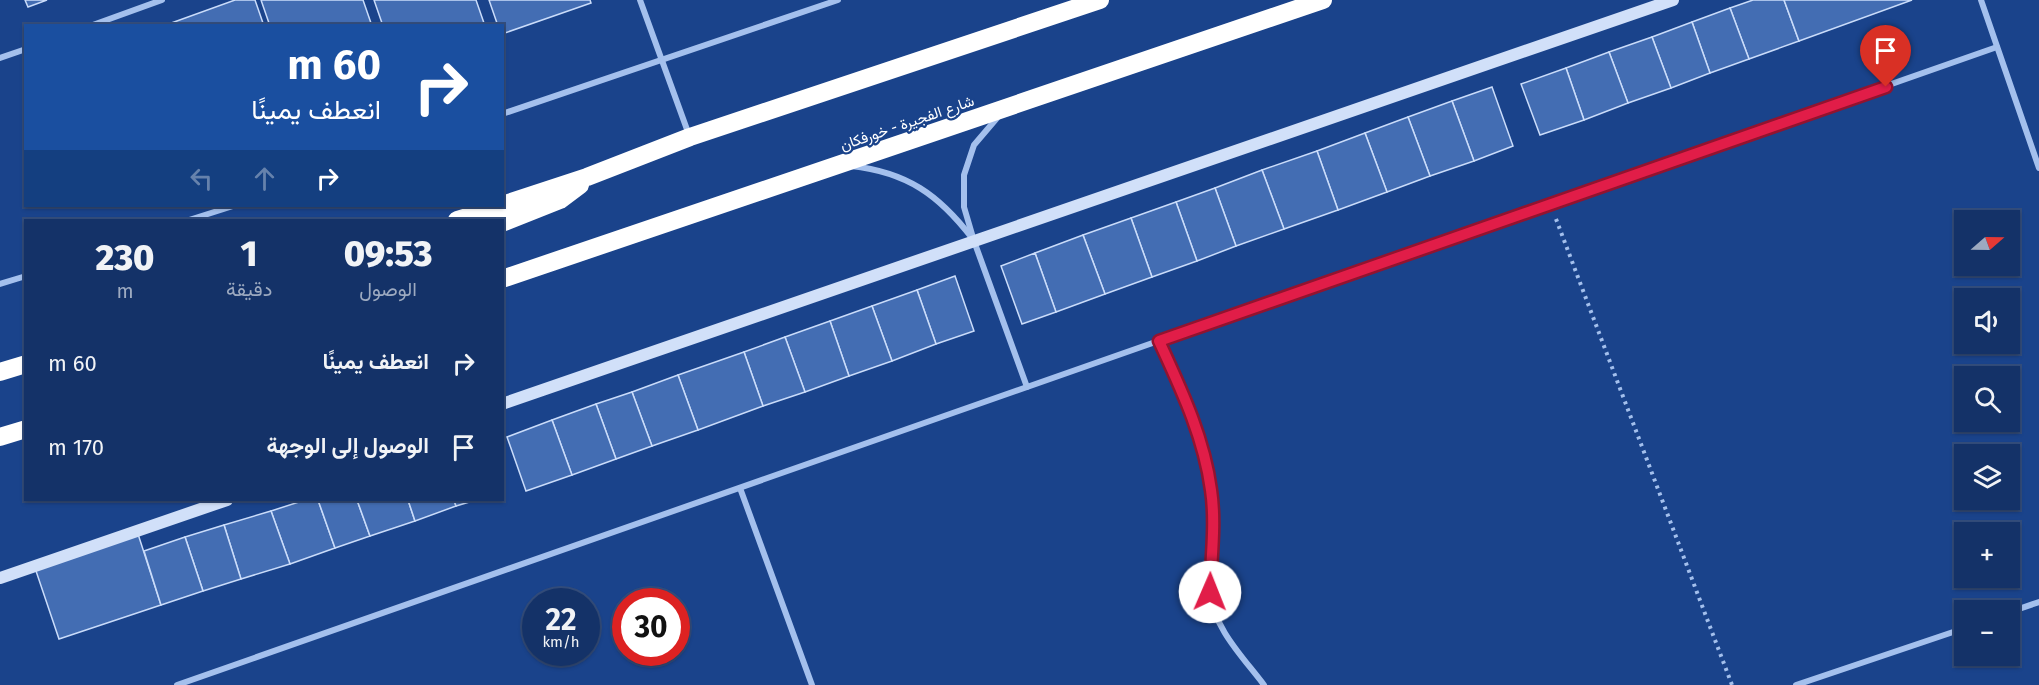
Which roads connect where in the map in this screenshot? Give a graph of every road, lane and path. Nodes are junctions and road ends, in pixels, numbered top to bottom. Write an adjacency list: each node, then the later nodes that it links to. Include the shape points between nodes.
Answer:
1 (162, 0): 8 (street)
2 (640, 0): 12 (street)
3 (838, 0): 12 (street)
4 (1100, 0): 15 (highway)
5 (1323, 0): 13 (highway, شارع الفجيرة - خورفكان)
6 (1673, 0): 26 (street)
7 (1981, 0): 9 (street)
8 (96, 24)
9 (1997, 47): 17 (street); 20 (street)
10 (24, 49): 11 (street)
11 (0, 58)
12 (662, 60): 14 (street); 15 (street)
13 (1020, 103): 16 (highway, شارع الفجيرة - خورفكان); 26 (street, via 994,120 974,145 964,175 964,207)
14 (504, 113)
15 (690, 137): 18 (highway)
16 (839, 165): 26 (street, via 901,177 953,213); 28 (highway, شارع الفجيرة - خورفكان)
17 (2039, 168)
18 (587, 177): 19 (highway); 25 (highway, via 560,200)
19 (504, 204)
20 (1550, 204): 30 (street); 46 (path)
21 (230, 207): 23 (street)
22 (496, 207): 24 (highway)
23 (192, 219)
24 (459, 219)
25 (504, 222)
26 (974, 241): 33 (street); 34 (street)
27 (24, 277): 29 (street)
28 (504, 278)
29 (0, 284)
30 (1159, 341): 33 (street); 45 (street, via 1204,452 1213,530 1210,592 1218,620 1229,641)
31 (24, 365): 32 (highway)
32 (0, 372)
33 (1027, 387): 37 (street)
34 (504, 403)
35 (24, 430): 36 (highway)
36 (0, 437)
37 (740, 488): 43 (street); 44 (street)
38 (224, 501): 39 (street)
39 (0, 578)
40 (2039, 602): 41 (street)
41 (2020, 609)
42 (1954, 632): 47 (street)
43 (177, 685)
44 (812, 685)
45 (1264, 685)
46 (1732, 685)
47 (1796, 685)

